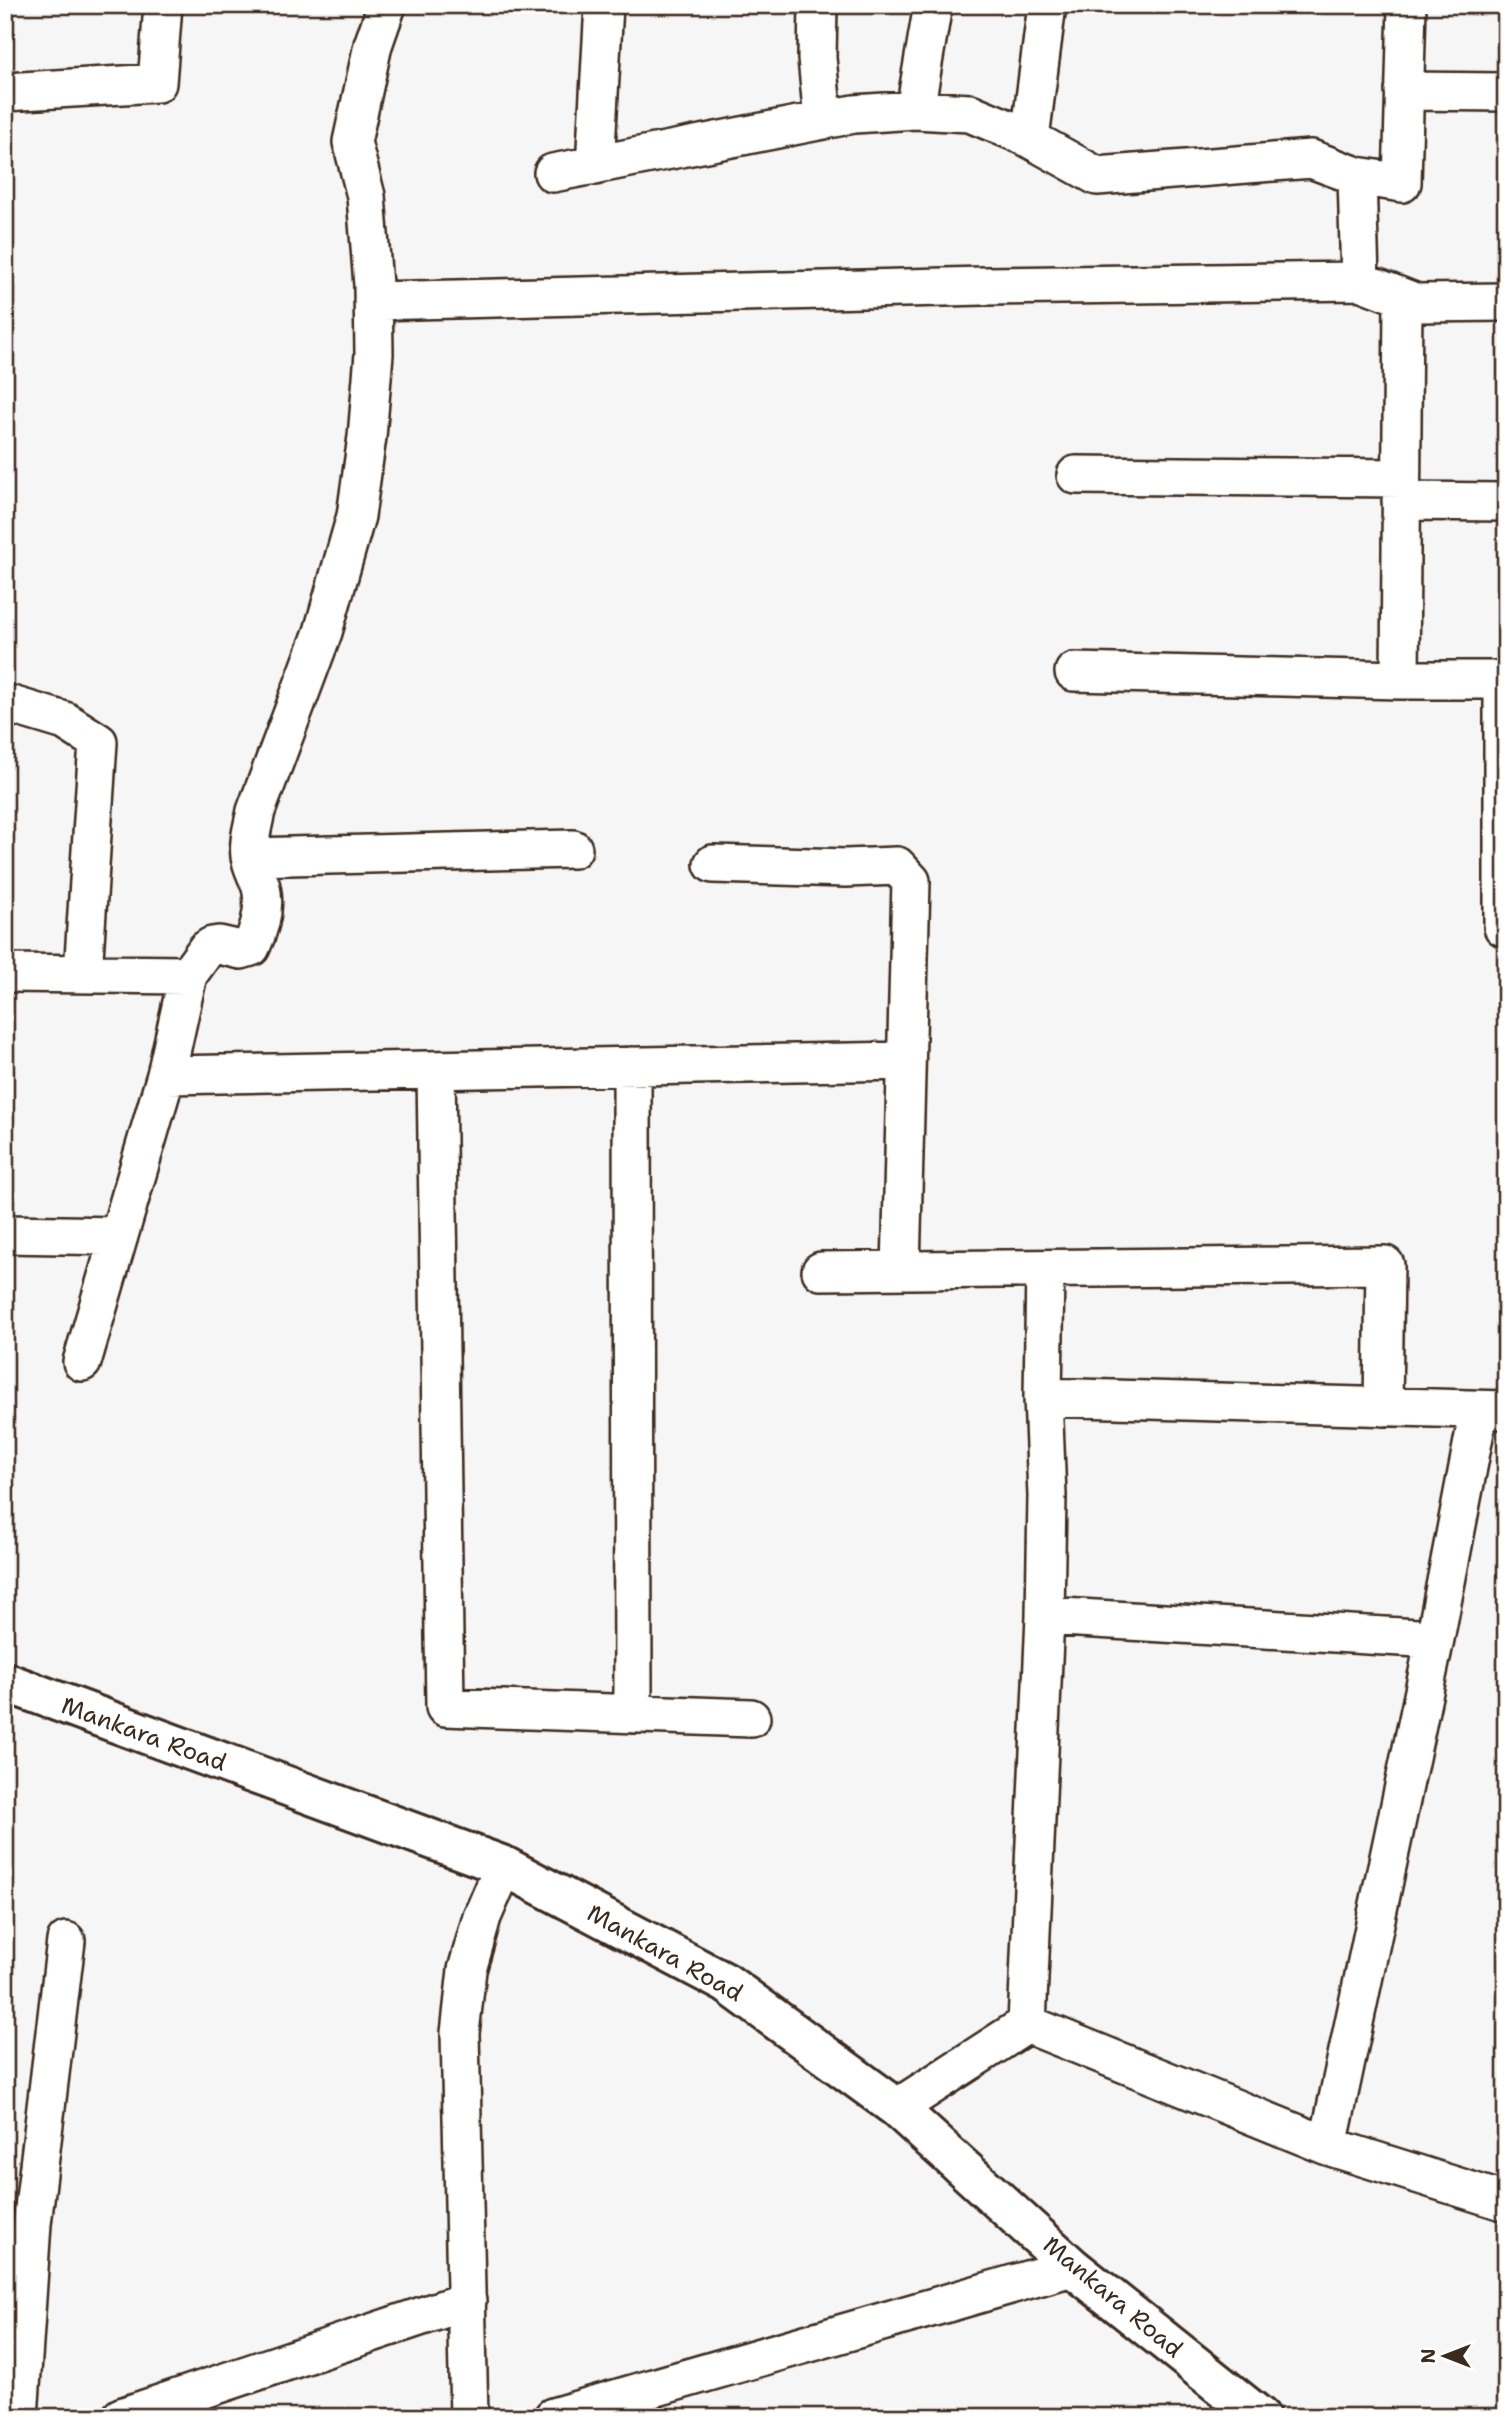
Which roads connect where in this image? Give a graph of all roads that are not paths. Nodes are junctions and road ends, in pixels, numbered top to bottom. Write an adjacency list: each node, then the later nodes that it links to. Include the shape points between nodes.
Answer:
1 (163, 5): 9 (street, via 157,83)
2 (387, 5): 19 (street, via 373,45 352,142 366,196)
3 (604, 5): 14 (street)
4 (818, 5): 12 (street)
5 (933, 5): 11 (street)
6 (1047, 5): 13 (street)
7 (1406, 5): 8 (street)
8 (1404, 91): 10 (street); 16 (street, via 1402,183)
9 (5, 92)
10 (1506, 92)
11 (915, 110): 12 (street); 13 (street, via 970,113)
12 (822, 120): 14 (street)
13 (1031, 138): 16 (street, via 1097,176 1311,159)
14 (595, 166): 15 (street)
15 (553, 173)
16 (1357, 176): 17 (street)
17 (1360, 281): 18 (street); 19 (street)
18 (1403, 298): 20 (street, via 1417,303); 22 (street)
19 (373, 301): 29 (street, via 374,354 356,516 323,632 256,811)
20 (1506, 302)
21 (1076, 475): 22 (street)
22 (1401, 490): 23 (street); 25 (street)
23 (1506, 502)
24 (1074, 672): 25 (street)
25 (1400, 680): 26 (street)
26 (1504, 680): 31 (street)
27 (5, 704): 33 (street, via 65,721 98,742)
28 (573, 849): 29 (street)
29 (250, 857): 34 (street, via 263,911 251,947 212,946)
30 (713, 864): 35 (street, via 897,866 911,881)
31 (1503, 927)
32 (5, 973): 33 (street)
33 (83, 974): 34 (street)
34 (188, 975): 38 (street)
35 (905, 1061): 36 (street); 42 (street)
36 (632, 1066): 37 (street); 51 (street)
37 (436, 1070): 38 (street); 51 (street, via 445,1707)
38 (166, 1075): 40 (street)
39 (5, 1234): 40 (street)
40 (119, 1236): 44 (street)
41 (1045, 1269): 42 (street); 45 (street); 46 (street, via 1385,1265)
42 (901, 1270): 43 (street)
43 (821, 1271)
44 (82, 1362)
45 (1043, 1397): 46 (street); 48 (street)
46 (1383, 1407): 47 (street)
47 (1492, 1410): 49 (street)
48 (1045, 1616): 49 (street); 55 (street)
49 (1435, 1639): 57 (street)
50 (5, 1682): 53 (main road, Mankara Road)
51 (633, 1714): 52 (street)
52 (751, 1718)
53 (503, 1866): 56 (main road, Mankara Road, via 726,1983); 61 (street, via 467,1970 460,2033)
54 (66, 1941): 59 (street)
55 (1027, 2024): 56 (street); 57 (street)
56 (897, 2108): 60 (main road, Mankara Road)
57 (1328, 2146): 58 (street)
58 (1506, 2202)
59 (19, 2224): 62 (street)
60 (1072, 2267): 65 (street); 66 (main road, Mankara Road)
61 (467, 2301): 63 (street); 64 (street)
62 (19, 2417)
63 (121, 2417)
64 (469, 2417)
65 (553, 2417)
66 (1260, 2417)

